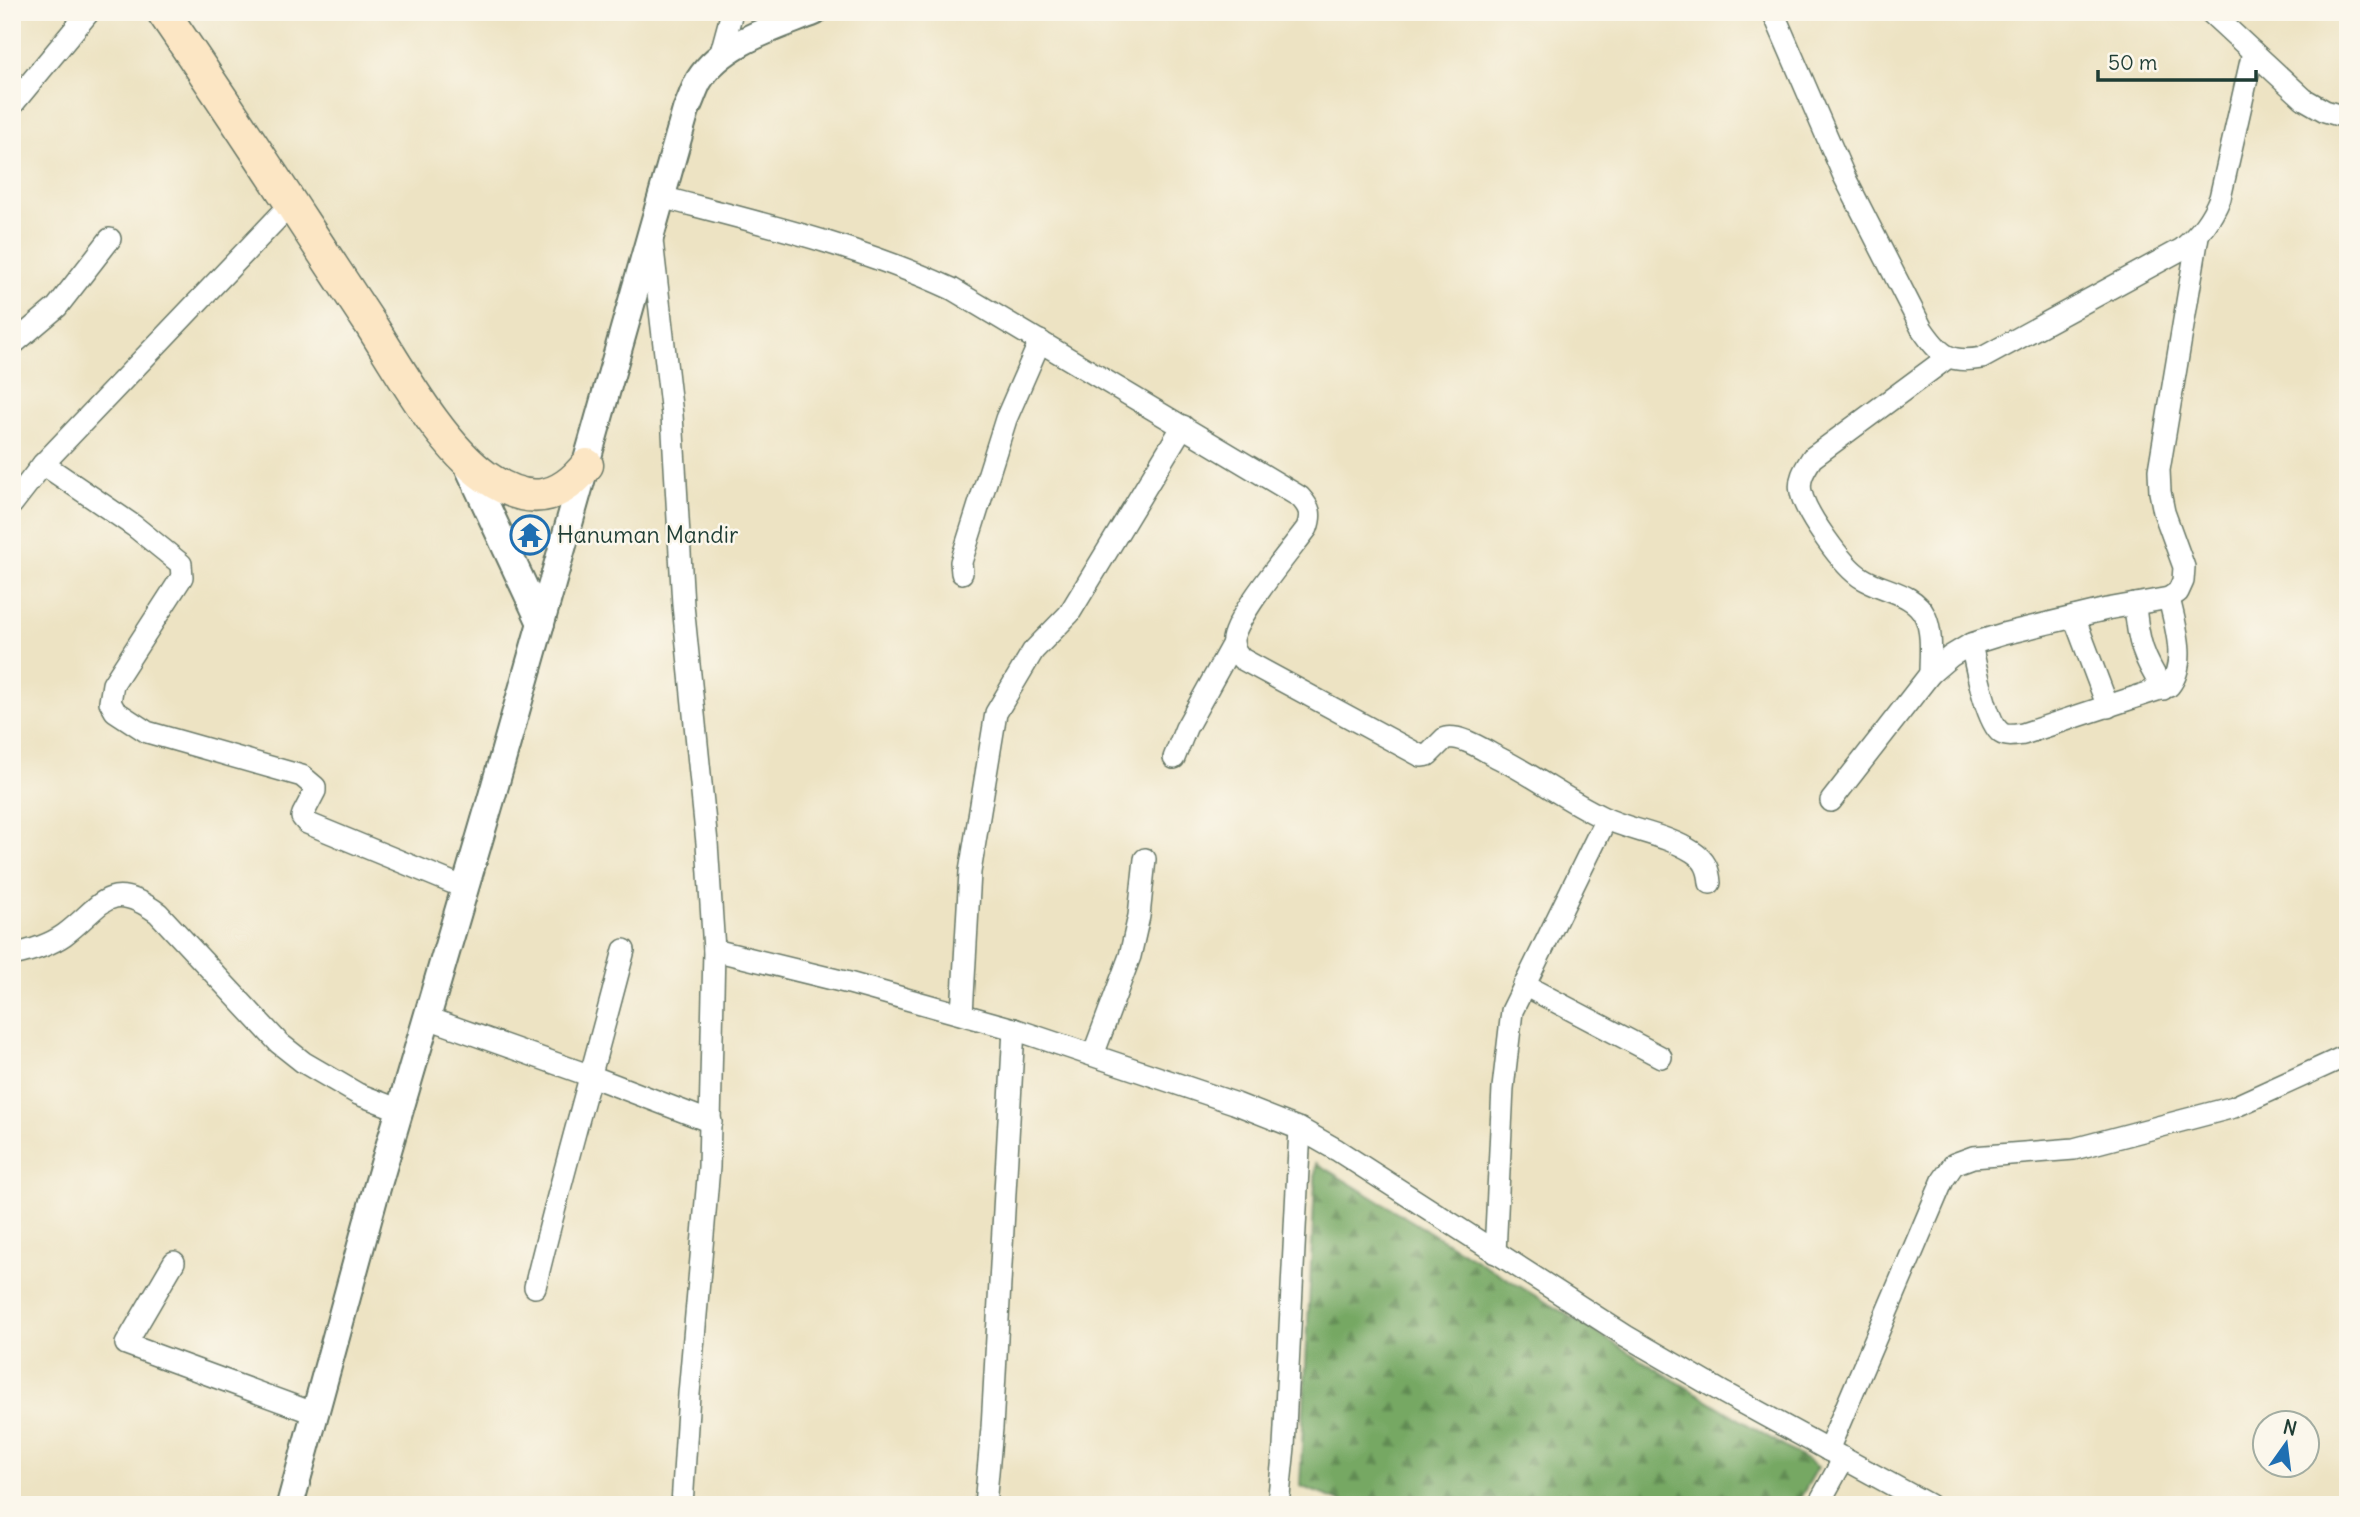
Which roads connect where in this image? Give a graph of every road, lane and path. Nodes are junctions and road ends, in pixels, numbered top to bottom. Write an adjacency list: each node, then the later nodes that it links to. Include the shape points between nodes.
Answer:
1 (89, 12): 10 (street)
2 (163, 12): 13 (main road)
3 (732, 12): 9 (street)
4 (814, 12): 9 (street)
5 (1773, 12): 19 (street, via 1844,176 1922,329)
6 (2210, 12): 7 (street)
7 (2233, 22): 8 (street)
8 (2253, 52): 11 (street, via 2304,99); 15 (street, via 2220,198)
9 (720, 56): 12 (street, via 699,80 686,110)
10 (12, 105)
11 (2348, 118)
12 (661, 197): 14 (street); 17 (street, via 907,268)
13 (291, 204): 21 (main road); 22 (street)
14 (651, 232): 23 (street); 42 (street, via 672,415 683,605)
15 (2198, 236): 19 (street, via 1982,358); 26 (street, via 2159,470 2164,512 2184,567 2178,592)
16 (110, 239): 18 (street, via 57,307)
17 (1040, 341): 20 (street); 25 (street, via 1006,419 961,562)
18 (12, 345)
19 (1947, 358): 32 (street, via 1812,458 1802,473 1800,491 1844,565 1861,578 1899,593 1925,615)
20 (1182, 426): 30 (street, via 1309,506 1307,528 1253,600); 45 (street, via 1069,614 1033,651 996,713 970,872)
21 (462, 456): 23 (main road, via 485,476 524,494 545,495 563,489); 29 (street)
22 (43, 464): 24 (street); 40 (street, via 134,526 183,569 114,684 110,702 115,711 157,735 302,776 315,786 302,817 307,823)
23 (587, 465): 29 (street)
24 (12, 504)
25 (962, 573)
26 (2169, 598): 27 (street); 33 (street, via 2178,661 2174,680)
27 (2135, 604): 28 (street); 33 (street, via 2139,644)
28 (2074, 617): 31 (street); 34 (street)
29 (541, 623): 40 (street)
30 (1233, 643): 35 (street); 37 (street, via 1252,666 1417,754 1428,755 1445,738 1466,741)
31 (1971, 644): 32 (street); 34 (street, via 1983,693 2004,734 2023,734)
32 (1930, 674): 36 (street)
33 (2163, 690): 34 (street)
34 (2108, 707)
35 (1174, 758)
36 (1832, 801)
37 (1606, 819): 39 (street, via 1696,853 1705,862); 44 (street)
38 (1145, 859): 48 (street, via 1130,956)
39 (1710, 883)
40 (465, 888): 46 (street)
41 (624, 950): 51 (street)
42 (714, 950): 45 (street); 53 (street)
43 (12, 956): 52 (street, via 36,950 64,934 106,900 128,896 141,901 158,913 279,1043 358,1094)
44 (1524, 985): 50 (street); 55 (street, via 1510,1021 1504,1075)
45 (962, 1014): 47 (street)
46 (428, 1018): 51 (street); 52 (street)
47 (1014, 1029): 48 (street); 62 (street)
48 (1093, 1055): 54 (street)
49 (2348, 1055): 59 (street, via 2234,1107 2074,1149 1973,1157 1954,1164 1943,1180)
50 (1661, 1057)
51 (591, 1076): 53 (street); 57 (street)
52 (400, 1110): 58 (street)
53 (711, 1122): 61 (street)
54 (1300, 1129): 55 (street); 63 (street)
55 (1495, 1254): 59 (street, via 1626,1336)
56 (174, 1262): 58 (street, via 126,1344)
57 (535, 1287)
58 (316, 1414): 60 (street)
59 (1836, 1454): 64 (street); 65 (street)
60 (289, 1505)
61 (682, 1505)
62 (985, 1505)
63 (1278, 1505)
64 (1818, 1505)
65 (1928, 1505)

